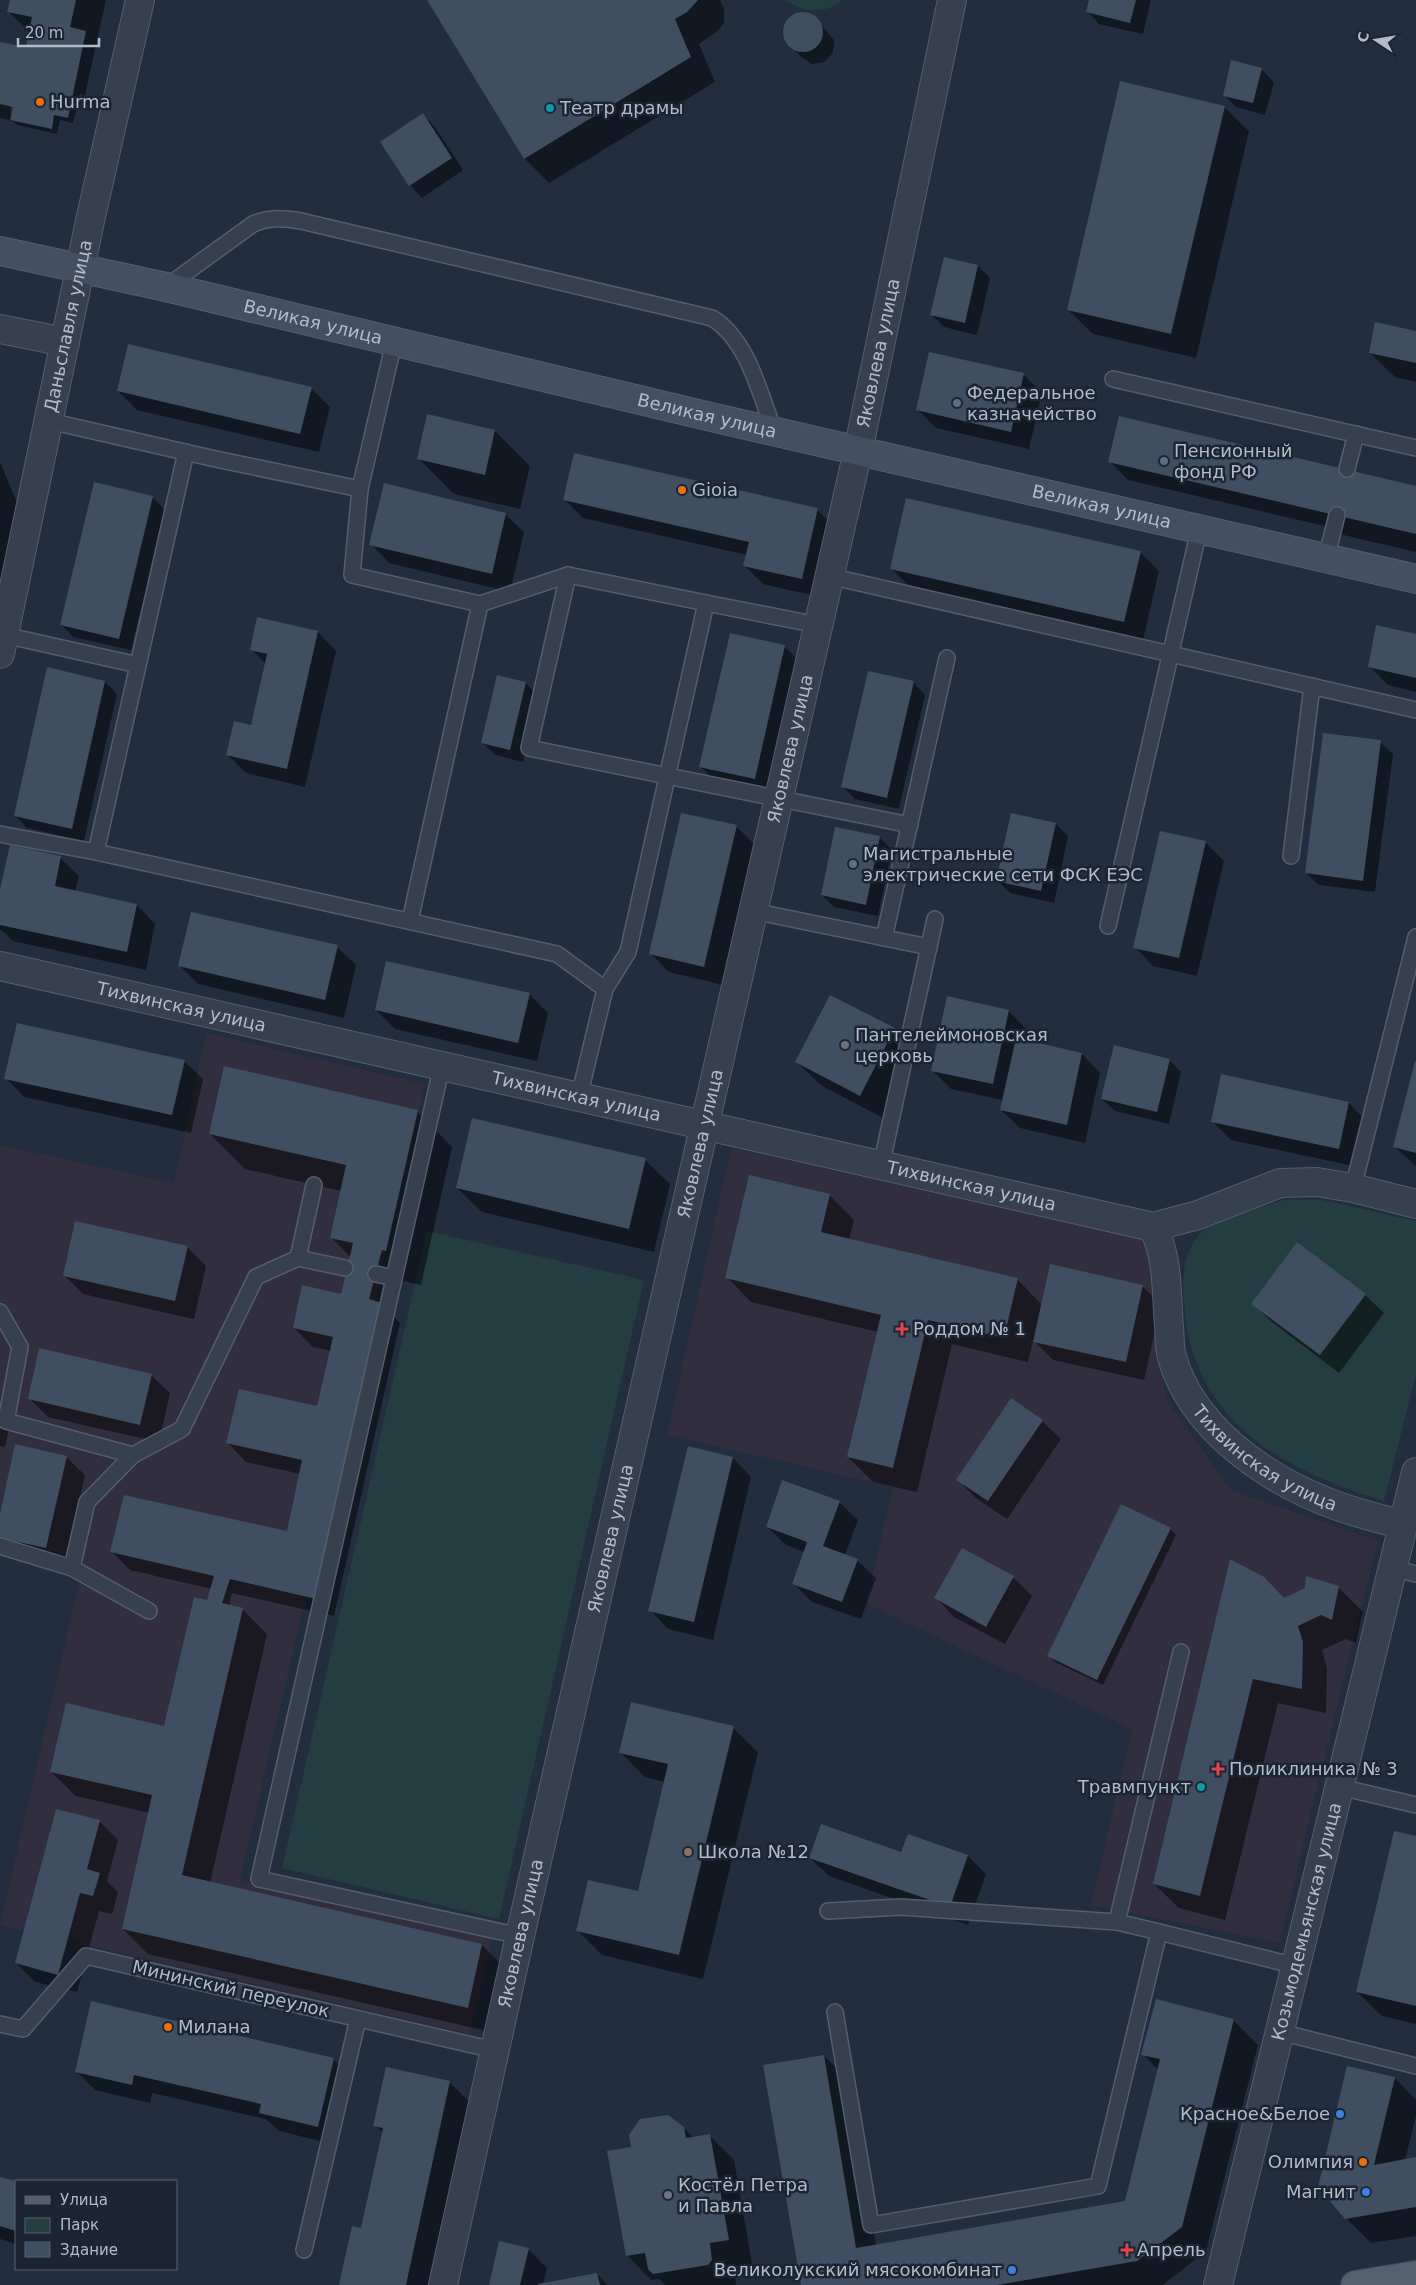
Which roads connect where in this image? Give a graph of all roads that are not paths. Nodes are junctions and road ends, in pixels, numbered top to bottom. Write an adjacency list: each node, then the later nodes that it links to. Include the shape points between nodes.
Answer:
1 (140, 0): 4 (street, Даньславля улица)
2 (952, 0): 14 (street, Яковлева улица)
3 (0, 251): 4 (main road, Великая улица)
4 (80, 268): 5 (main road, Великая улица); 7 (street, Даньславля улица)
5 (166, 287): 8 (main road, Великая улица); 11 (lane, via 253,224 275,218 301,221 712,318 731,332 742,349)
6 (0, 328): 7 (street)
7 (65, 342): 10 (street, Даньславля улица)
8 (394, 342): 11 (main road, Великая улица); 17 (lane)
9 (1113, 379): 12 (lane)
10 (49, 421): 15 (lane); 27 (street, Даньславля улица)
11 (774, 431): 14 (main road, Великая улица)
12 (1356, 434): 13 (lane); 16 (lane)
13 (1416, 448)
14 (858, 451): 19 (main road, Великая улица); 22 (street, Яковлева улица)
15 (186, 452): 17 (lane); 30 (lane)
16 (1347, 469)
17 (360, 488): 25 (lane, via 352,575)
18 (1336, 515): 20 (lane)
19 (1199, 530): 20 (main road, Великая улица); 28 (lane)
20 (1326, 559): 23 (main road, Великая улица)
21 (568, 575): 24 (lane); 25 (lane); 33 (lane, via 529,748)
22 (829, 576): 26 (street, Яковлева улица); 28 (lane)
23 (1416, 579)
24 (706, 603): 26 (lane); 33 (lane)
25 (480, 604): 41 (lane)
26 (818, 625): 34 (street, Яковлева улица)
27 (2, 644): 30 (lane)
28 (1170, 654): 31 (lane); 42 (lane)
29 (947, 658): 35 (lane)
30 (138, 665): 37 (lane)
31 (1312, 686): 32 (lane); 38 (lane)
32 (1416, 710)
33 (668, 777): 34 (lane); 47 (lane, via 628,952)
34 (778, 799): 35 (lane); 39 (street, Яковлева улица)
35 (910, 825): 44 (lane)
36 (0, 834): 37 (lane)
37 (96, 852): 41 (lane)
38 (1290, 856)
39 (753, 911): 44 (lane); 51 (street, Яковлева улица)
40 (935, 919): 45 (lane)
41 (410, 921): 47 (lane, via 557,954)
42 (1108, 926)
43 (1416, 937): 48 (lane)
44 (884, 938): 45 (lane)
45 (929, 947): 52 (lane)
46 (0, 966): 49 (street, Тихвинская улица)
47 (605, 989): 50 (lane)
48 (1409, 991): 54 (lane)
49 (442, 1065): 50 (street, Тихвинская улица); 60 (lane)
50 (579, 1097): 51 (street, Тихвинская улица)
51 (704, 1126): 52 (street, Тихвинская улица); 75 (street, Яковлева улица)
52 (880, 1166): 56 (street, Тихвинская улица)
53 (314, 1185): 57 (lane)
54 (1353, 1188): 55 (street, Тихвинская улица); 56 (street, Тихвинская улица, via 1317,1182 1280,1183 1198,1215)
55 (1416, 1204)
56 (1154, 1227): 64 (street, Тихвинская улица, via 1165,1258 1171,1356 1192,1403 1235,1449 1280,1479 1326,1502)
57 (298, 1258): 58 (lane); 62 (lane, via 256,1277 182,1429)
58 (345, 1268)
59 (376, 1274): 60 (lane)
60 (394, 1278): 75 (lane, via 259,1879)
61 (0, 1312): 62 (lane, via 20,1348 6,1422)
62 (133, 1455): 66 (lane, via 87,1502)
63 (1416, 1472): 64 (street, Козьмодемьянская улица)
64 (1403, 1525): 67 (street, Козьмодемьянская улица)
65 (0, 1546): 66 (lane)
66 (72, 1568): 68 (lane)
67 (1404, 1571): 70 (street, Козьмодемьянская улица)
68 (149, 1611)
69 (1180, 1652): 73 (lane)
70 (1340, 1787): 71 (lane); 76 (street, Козьмодемьянская улица)
71 (1416, 1805)
72 (828, 1911): 73 (lane, via 901,1907)
73 (1117, 1922): 74 (lane)
74 (1159, 1932): 76 (lane); 77 (lane, via 1098,2186 871,2225)
75 (520, 1936): 81 (street, Яковлева улица)
76 (1296, 1966): 80 (street, Козьмодемьянская улица)
77 (835, 2012)
78 (358, 2019): 79 (lane, Мининский переулок, via 86,1956 23,2029); 81 (lane, Мининский переулок); 83 (lane)
79 (0, 2024)
80 (1280, 2032): 82 (lane); 86 (street, Козьмодемьянская улица)
81 (494, 2050): 85 (street, Яковлева улица)
82 (1416, 2066)
83 (304, 2250)
84 (1416, 2275): 87 (main road)
85 (442, 2285)
86 (1218, 2285)
87 (1355, 2285)

